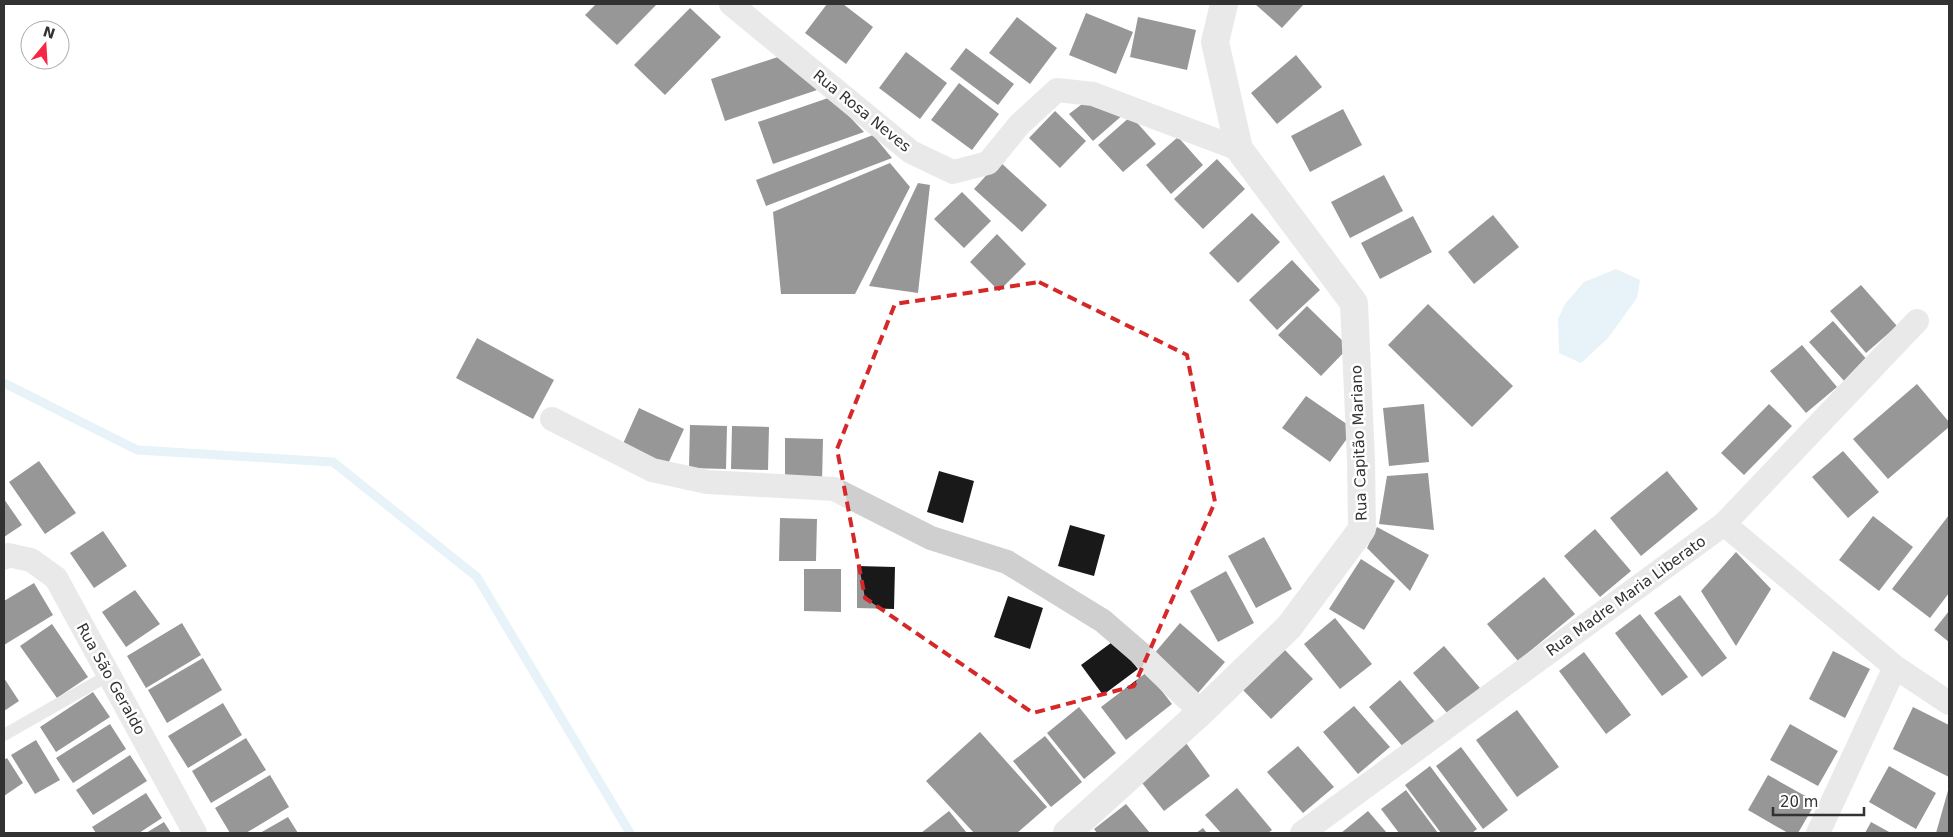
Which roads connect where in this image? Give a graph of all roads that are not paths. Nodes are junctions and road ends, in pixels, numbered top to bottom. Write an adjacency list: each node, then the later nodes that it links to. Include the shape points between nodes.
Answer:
1 (731, 4): 3 (street, Rua Rosa Neves, via 911,152 953,172 988,163 1019,125 1057,90 1093,94)
2 (1224, 4): 3 (street, Rua Capitão Mariano, via 1215,42)
3 (1239, 149): 11 (street, Rua Capitão Mariano, via 1354,303 1362,529 1289,627)
4 (1918, 321): 6 (street, Rua Madre Maria Liberato)
5 (552, 419): 11 (street, via 652,470 707,482 834,489 931,538 1007,562 1103,621)
6 (1724, 524): 8 (street); 15 (street, Rua Madre Maria Liberato)
7 (4, 558): 9 (street, Rua São Geraldo, via 8,555 31,560 56,578)
8 (1895, 666): 10 (street); 16 (street)
9 (109, 675): 12 (lane); 13 (street, Rua São Geraldo)
10 (1949, 703)
11 (1201, 712): 14 (street, Rua Capitão Mariano)
12 (4, 735)
13 (195, 833)
14 (1067, 833)
15 (1302, 833)
16 (1818, 833)

